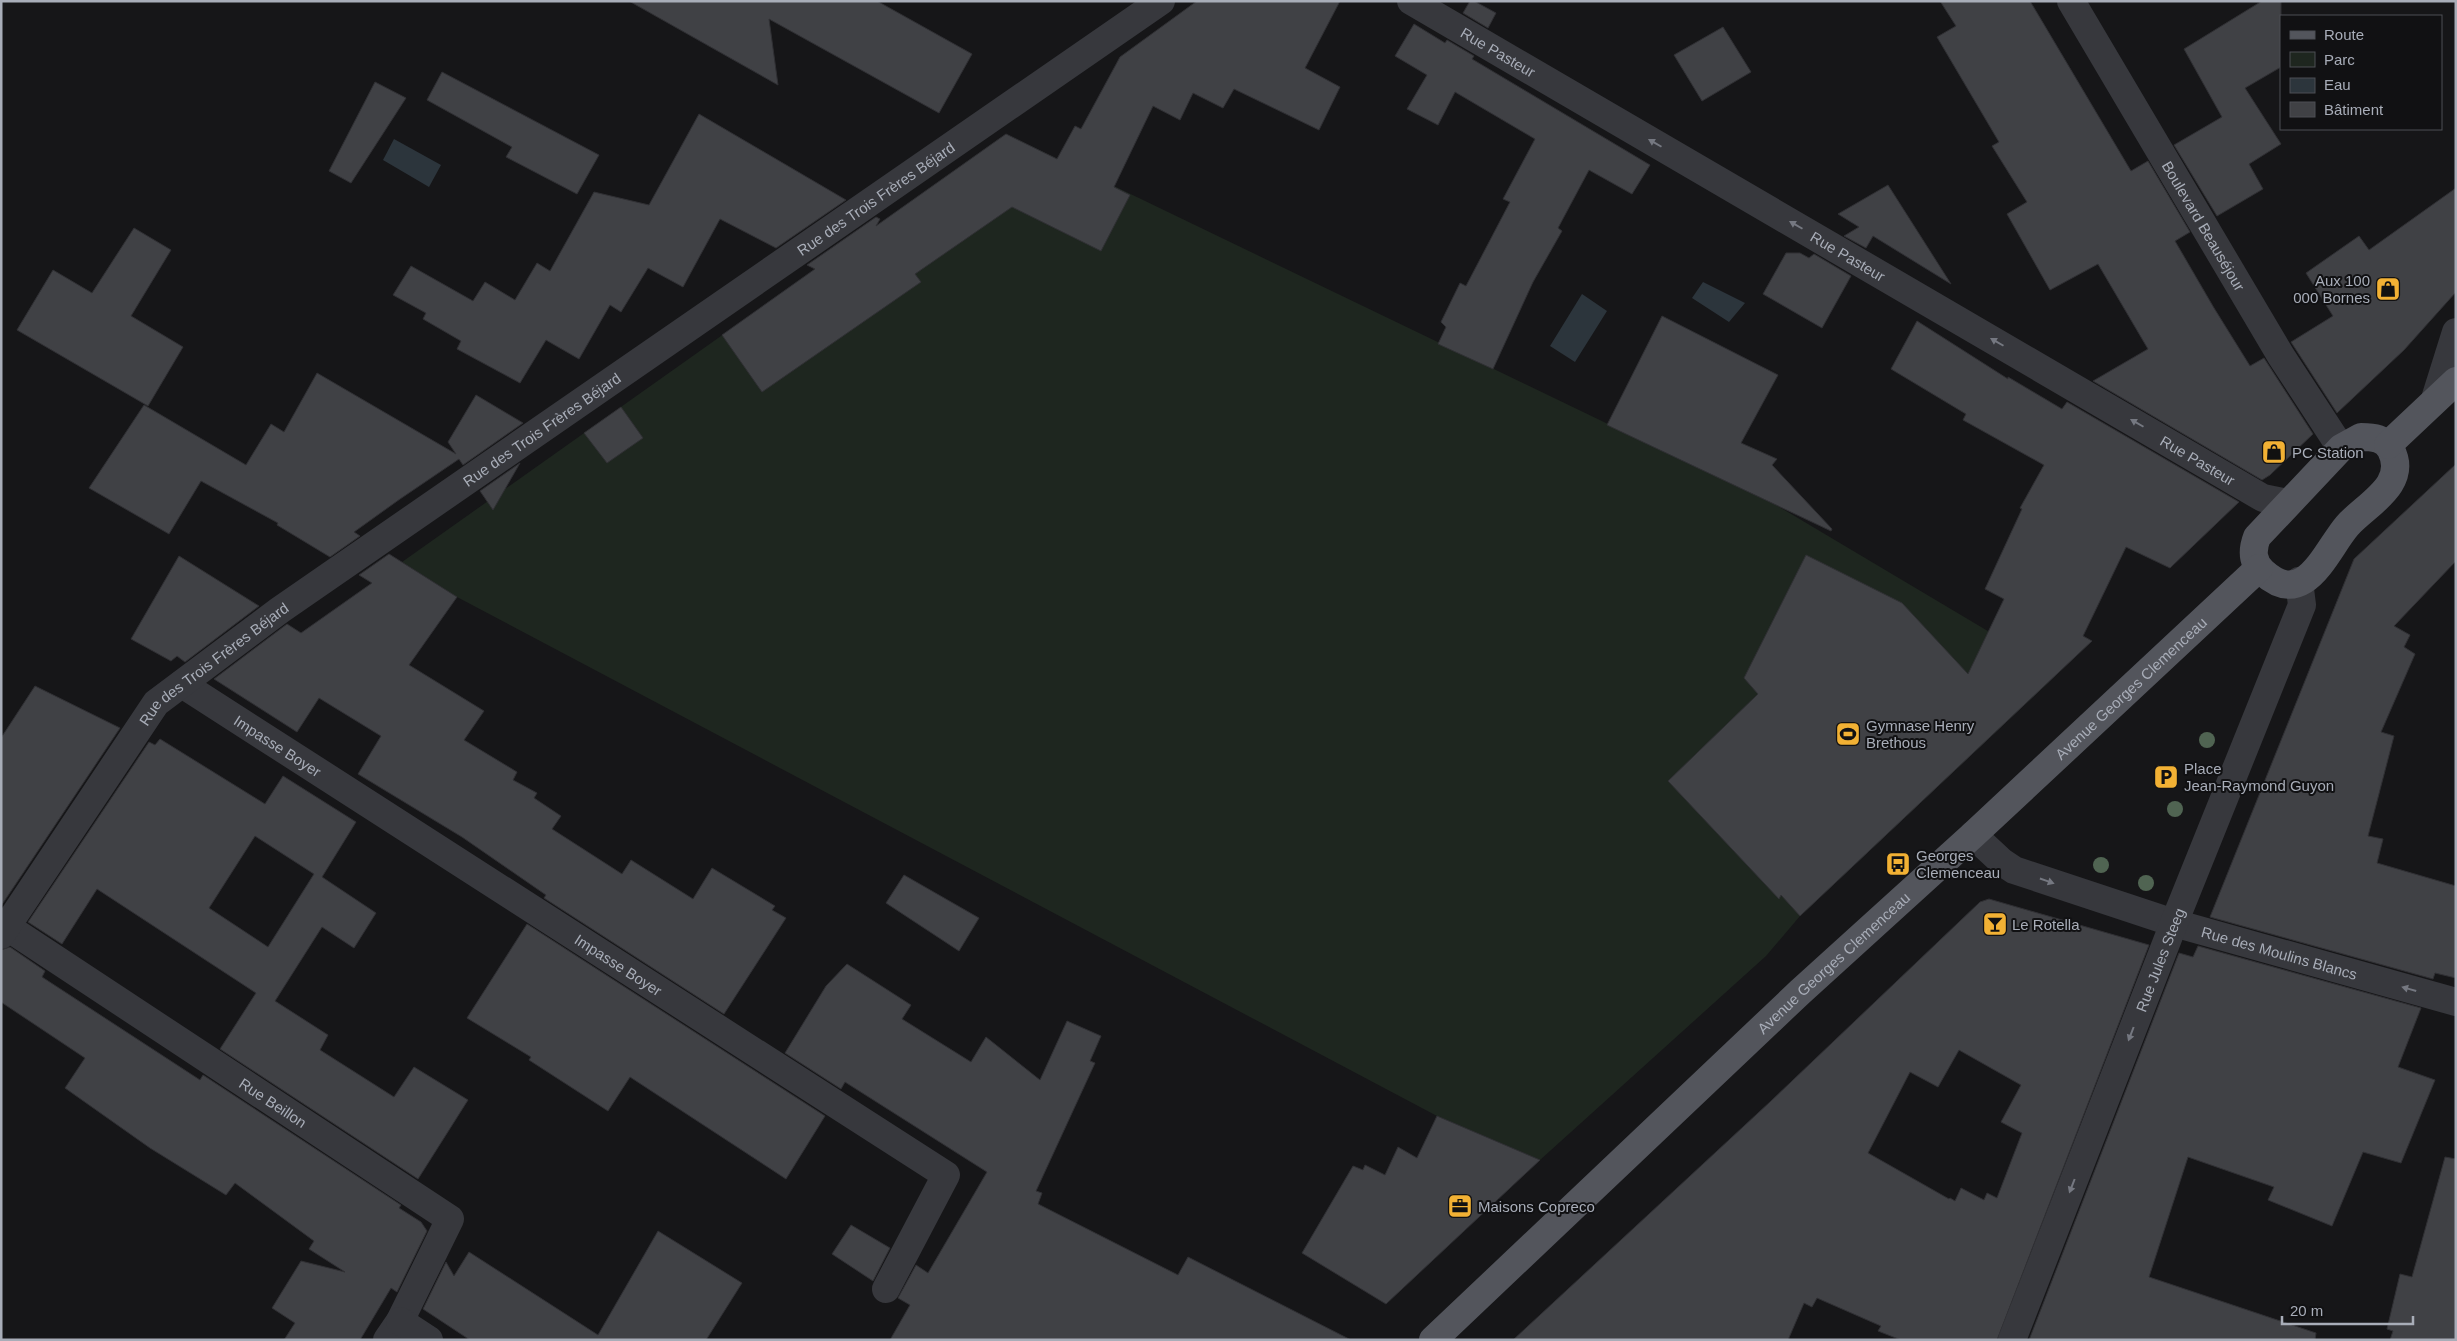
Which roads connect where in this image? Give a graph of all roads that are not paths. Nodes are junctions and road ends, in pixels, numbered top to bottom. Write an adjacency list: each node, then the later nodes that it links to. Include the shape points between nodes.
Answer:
1 (1160, 1): 12 (street, Rue des Trois Frères Béjard, via 280,610)
2 (1411, 1): 9 (street, Rue Pasteur, one-way to 2, via 2263,498)
3 (2071, 1): 8 (street, Boulevard Beauséjour, via 2276,348)
4 (2456, 332): 6 (street)
5 (2456, 381): 6 (main road)
6 (2435, 399): 7 (main road)
7 (2388, 445): 8 (main road, via 2372,437 2361,437); 11 (main road, via 2394,466 2388,489 2347,526 2315,573)
8 (2341, 448): 9 (main road)
9 (2288, 503): 10 (main road, via 2256,537 2253,553)
10 (2259, 568): 11 (main road, via 2282,584); 13 (main road, Avenue Georges Clemenceau)
11 (2299, 581): 14 (street, Rue Jules Steeg, via 2302,605)
12 (182, 684): 15 (street, Rue des Trois Frères Béjard, via 156,703); 17 (street, Impasse Boyer, via 946,1175)
13 (1973, 835): 14 (street, Rue des Moulins Blancs, one-way to 14, via 2014,870); 20 (main road, Avenue Georges Clemenceau, via 1800,992)
14 (2174, 923): 16 (street, Rue des Moulins Blancs, one-way to 14); 21 (street, Rue Jules Steeg, one-way to 21)
15 (4, 928): 18 (street, Rue Beillon, via 450,1219)
16 (2456, 1002)
17 (886, 1289)
18 (393, 1330): 19 (street)
19 (429, 1340)
20 (1434, 1340)
21 (2012, 1340)

